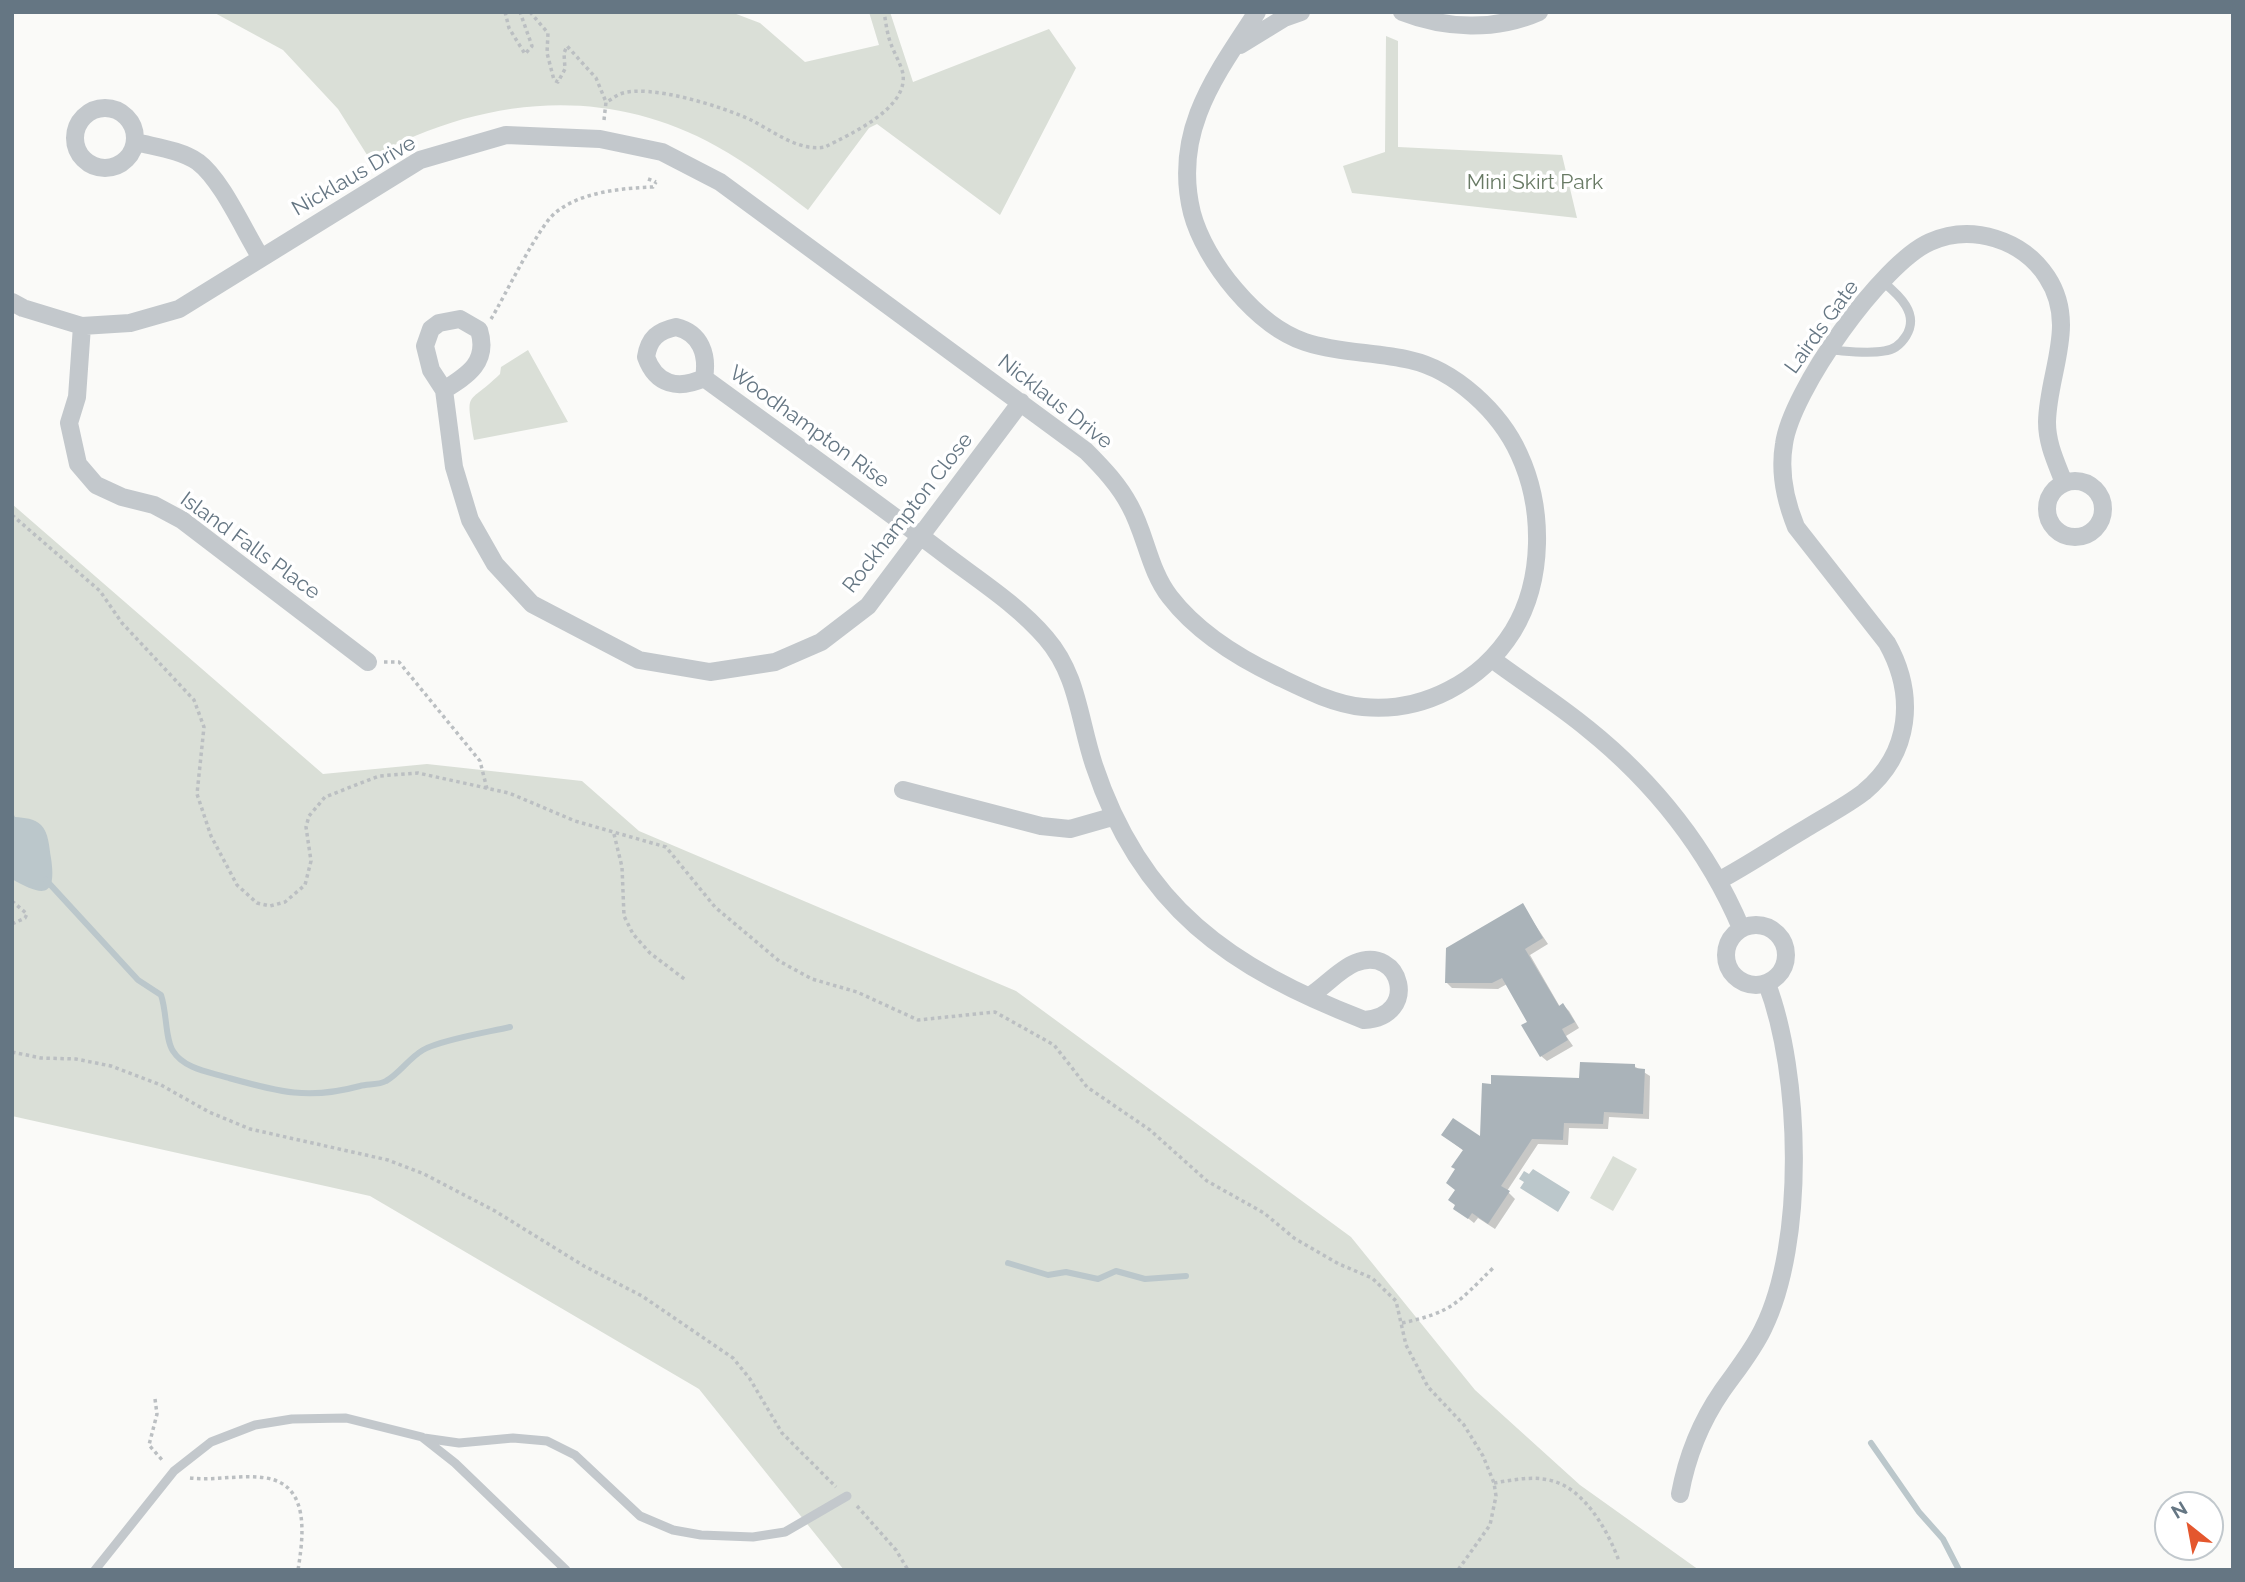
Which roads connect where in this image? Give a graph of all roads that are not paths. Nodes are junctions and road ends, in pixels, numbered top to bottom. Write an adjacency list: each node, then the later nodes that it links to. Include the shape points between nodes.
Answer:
1 (1257, 12): 5 (street, Nicklaus Drive)
2 (1301, 12): 5 (street, Nicklaus Drive)
3 (1402, 12): 4 (street, via 1461,26 1499,24)
4 (1539, 12)
5 (1234, 48): 17 (street, Nicklaus Drive, via 1204,93 1186,156 1192,214 1217,266 1260,317 1304,342 1414,360 1458,382 1491,412 1519,453 1534,503 1538,554 1528,597 1513,630)
6 (135, 142): 7 (street, via 185,155 205,169)
7 (261, 258): 10 (street, Nicklaus Drive, via 179,309 130,323); 14 (street, Nicklaus Drive, via 420,160 506,135 600,139 662,152 720,181)
8 (1882, 282): 11 (street, Lairds Gate); 11 (lane, via 1900,296 1908,311 1910,329 1904,339 1887,351); 15 (street, Lairds Gate, via 1909,255 1952,235 1995,238 2037,264 2055,293 2062,320 2047,421 2050,449)
9 (12, 302): 10 (street, Nicklaus Drive)
10 (82, 326): 18 (street, Island Falls Place, via 77,397 69,423 78,464 96,485 182,520)
11 (1828, 350): 21 (street, Lairds Gate, via 1788,424 1783,485 1788,508 1809,546 1898,663 1906,702 1903,729 1891,762 1862,794)
12 (704, 378): 16 (street, Woodhampton Rise)
13 (444, 390): 16 (street, Rockhampton Close, via 454,467 470,520 495,564 532,604 639,660 710,672 775,663 810,648 868,607)
14 (1021, 402): 16 (street, Rockhampton Close); 17 (street, Nicklaus Drive, via 1111,476 1131,508 1168,596 1202,630 1250,663 1319,696 1362,707 1399,707 1432,699 1467,681)
15 (2064, 483)
16 (922, 537): 20 (street, Woodhampton Rise, via 1027,618 1055,651 1073,683)
17 (1492, 659): 21 (street, via 1587,727 1641,775)
18 (368, 662)
19 (903, 790): 20 (street, via 1041,826 1070,829)
20 (1112, 817): 24 (street, Woodhampton Rise, via 1175,908 1210,940 1247,966)
21 (1718, 881): 22 (street)
22 (1741, 928): 23 (street, via 1730,938 1725,953 1728,968 1737,980 1752,986); 23 (street, via 1758,924 1773,929 1784,942 1787,959 1780,974)
23 (1767, 984): 26 (street, via 1791,1086 1793,1181 1779,1286 1764,1328 1708,1414 1686,1461)
24 (1311, 995): 24 (street, Woodhampton Rise, via 1364,1020 1388,1014 1398,1002 1400,989 1385,962 1370,960 1353,964)
25 (422, 1437): 27 (lane, via 459,1443 513,1438 547,1441 575,1455 640,1516 673,1530 701,1535 753,1537 785,1532); 28 (lane, via 346,1418 292,1419 255,1425 211,1442 174,1471); 29 (lane)
26 (1680, 1494)
27 (847, 1496)
28 (95, 1570)
29 (566, 1570)

